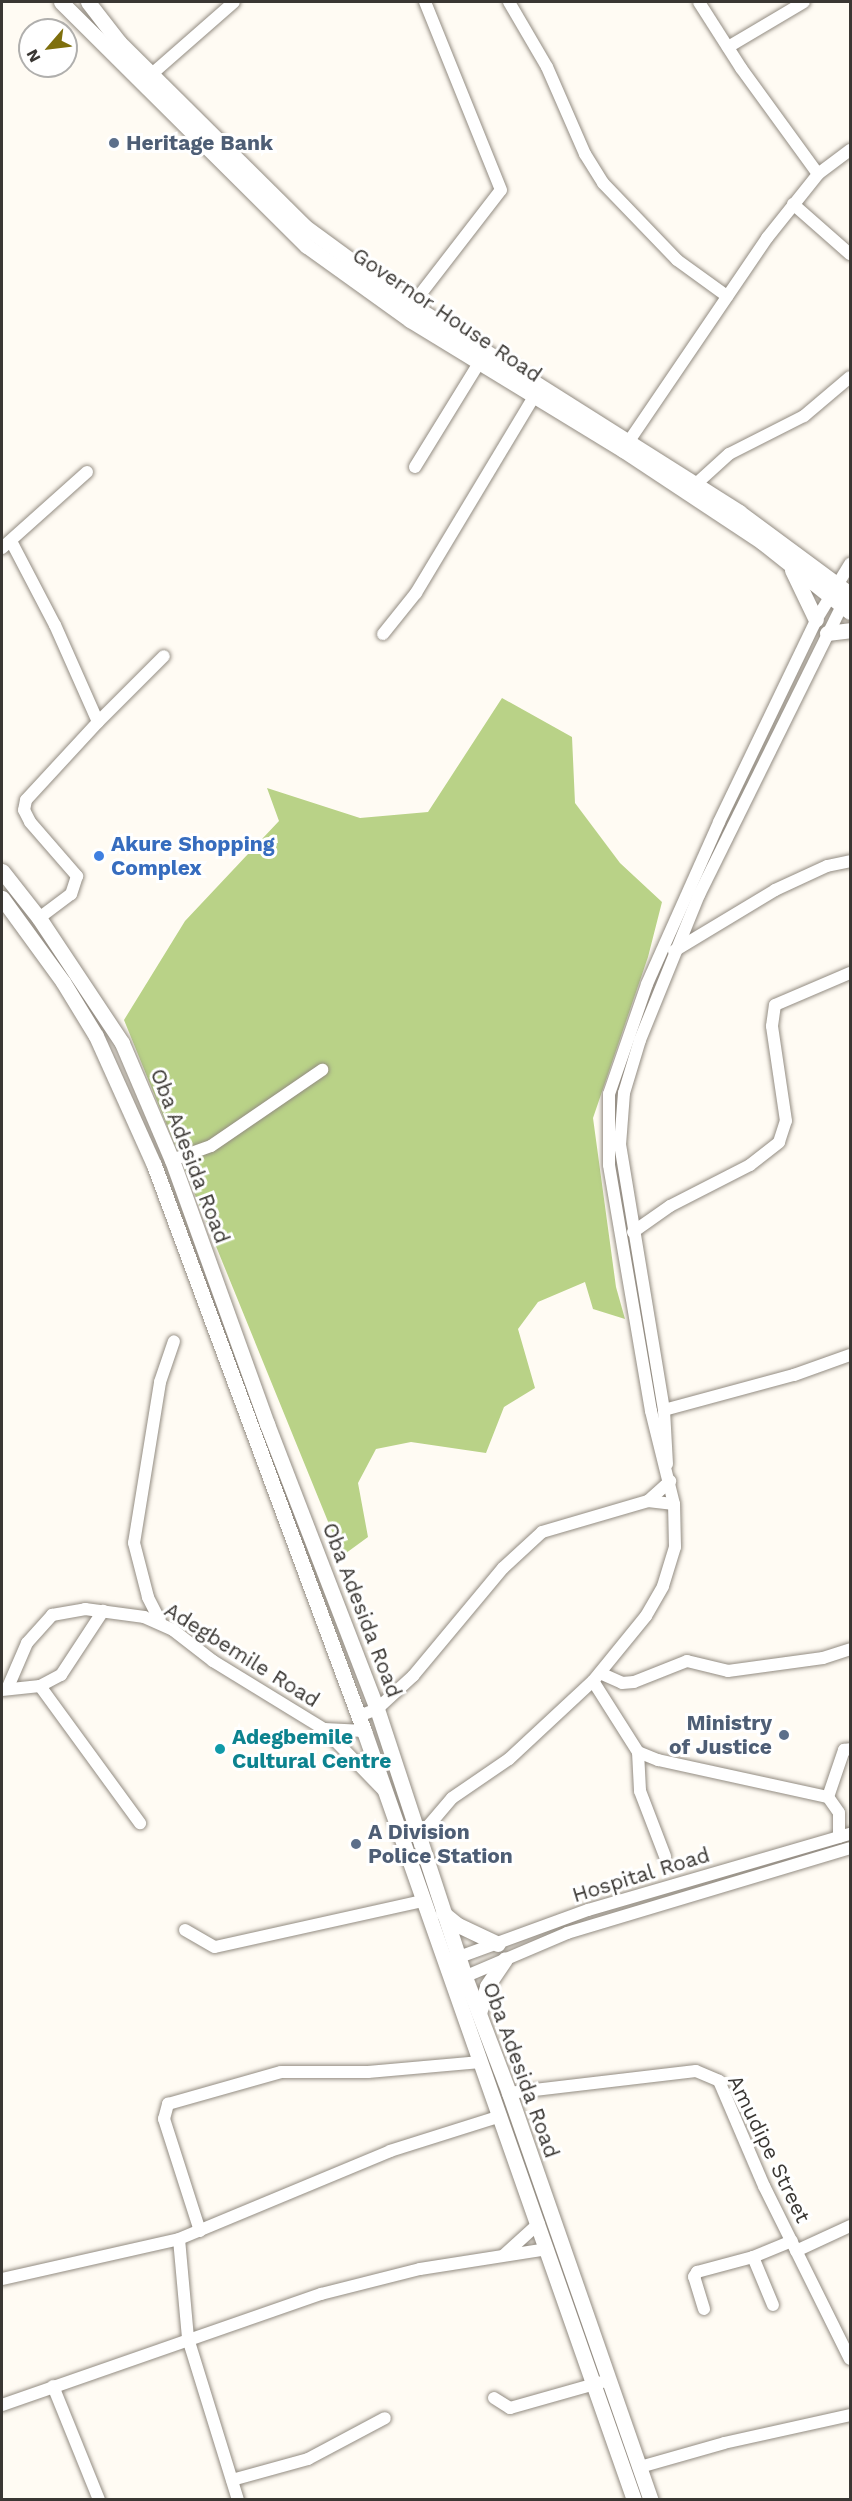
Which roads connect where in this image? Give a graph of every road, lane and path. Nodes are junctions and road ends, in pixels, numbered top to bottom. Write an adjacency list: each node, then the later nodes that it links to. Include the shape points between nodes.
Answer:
1 (61, 2): 9 (main road, Governor House Road)
2 (88, 2): 9 (main road, Governor House Road)
3 (234, 2): 9 (street)
4 (425, 2): 15 (street, via 501,190)
5 (508, 2): 14 (street, via 547,67 585,154 603,183 677,260)
6 (699, 2): 8 (street)
7 (804, 2): 8 (street)
8 (728, 47): 11 (street)
9 (146, 79): 15 (main road, Governor House Road, via 304,226); 16 (main road, Governor House Road, via 307,246 410,320)
10 (850, 150): 11 (street)
11 (818, 174): 12 (street)
12 (793, 204): 13 (street); 14 (street)
13 (850, 254)
14 (727, 296): 19 (street)
15 (412, 305): 19 (main road, Governor House Road)
16 (479, 363): 18 (main road, Governor House Road); 20 (street)
17 (850, 377): 22 (street, via 804,416 729,454)
18 (533, 398): 19 (main road, Governor House Road); 29 (street, via 416,593)
19 (626, 445): 22 (main road, Governor House Road); 25 (main road, Governor House Road)
20 (415, 466)
21 (87, 472): 23 (street)
22 (696, 484): 26 (main road, Governor House Road)
23 (6, 545): 32 (street, via 55,626)
24 (850, 564): 26 (street)
25 (789, 565): 26 (main road, Governor House Road); 27 (main road)
26 (844, 596): 27 (street); 30 (street)
27 (816, 620): 45 (street, via 673,924 629,1031 609,1094 609,1165 651,1412)
28 (850, 630): 30 (main road)
29 (383, 633)
30 (827, 633): 37 (street, via 744,797)
31 (164, 656): 32 (street)
32 (98, 722): 36 (street, via 26,800 24,810 30,822 77,876 71,894)
33 (850, 861): 37 (street, via 827,866 775,890)
34 (2, 871): 36 (main road, Oba Adesida Road)
35 (2, 898): 55 (main road, Oba Adesida Road, via 63,982 126,1096)
36 (39, 918): 40 (main road, Oba Adesida Road, via 122,1043)
37 (674, 951): 41 (street, via 640,1040 620,1115 620,1145)
38 (850, 973): 41 (street, via 775,1005 772,1026 786,1121 779,1142 750,1165 670,1206)
39 (322, 1070): 40 (street, via 211,1146)
40 (172, 1160): 54 (main road, Oba Adesida Road)
41 (633, 1232): 44 (street)
42 (174, 1341): 49 (street, via 160,1382 134,1543 148,1596)
43 (850, 1355): 44 (street, via 794,1375)
44 (664, 1410): 45 (street)
45 (668, 1474): 46 (street); 47 (street)
46 (648, 1501): 47 (street); 54 (street, via 553,1528 531,1539 413,1676)
47 (674, 1504): 51 (street, via 675,1547 663,1586 646,1616)
48 (103, 1611): 49 (street, Adegbemile Road); 52 (street, via 62,1675); 53 (street, Adegbemile Road, via 63,1611 45,1620 27,1643)
49 (160, 1621): 56 (street, Adegbemile Road, via 213,1661)
50 (850, 1649): 51 (street, via 823,1658 728,1671 687,1661 634,1682)
51 (597, 1677): 59 (street); 64 (street, via 509,1759 452,1798)
52 (40, 1686): 53 (street); 62 (street)
53 (4, 1688)
54 (377, 1708): 55 (street); 64 (main road, Oba Adesida Road)
55 (359, 1716): 57 (main road, Oba Adesida Road)
56 (324, 1729): 57 (street); 60 (street)
57 (364, 1731): 60 (main road, Oba Adesida Road)
58 (850, 1749): 61 (street, via 844,1750)
59 (638, 1752): 61 (street, via 658,1760); 66 (street, via 640,1791)
60 (385, 1791): 67 (main road, Oba Adesida Road)
61 (828, 1797): 63 (street, via 839,1813)
62 (140, 1823)
63 (845, 1836): 70 (street, Hospital Road, via 588,1910)
64 (418, 1838): 68 (main road, Oba Adesida Road)
65 (850, 1848): 71 (street, Hospital Road, via 635,1911)
66 (665, 1856)
67 (423, 1901): 69 (street, via 215,1947); 72 (main road, Oba Adesida Road)
68 (443, 1912): 70 (main road, via 458,1925); 72 (main road, Oba Adesida Road)
69 (184, 1930)
70 (498, 1944): 72 (street, Hospital Road)
71 (505, 1959): 73 (street, Hospital Road); 74 (main road, via 487,1986)
72 (452, 1960): 73 (main road, Oba Adesida Road)
73 (458, 1980): 74 (main road, Oba Adesida Road); 75 (main road, Oba Adesida Road)
74 (479, 2013): 76 (main road, Oba Adesida Road)
75 (481, 2062): 77 (main road, Oba Adesida Road); 80 (street, via 368,2072 281,2072 168,2104 164,2119)
76 (509, 2093): 82 (street, Amudipe Street, via 696,2071 708,2073 719,2081); 91 (main road, Oba Adesida Road)
77 (501, 2116): 78 (main road, Oba Adesida Road); 80 (street, via 390,2151)
78 (539, 2223): 83 (main road, Oba Adesida Road); 84 (street)
79 (850, 2226): 82 (street)
80 (200, 2231): 81 (street)
81 (179, 2239): 86 (street); 89 (street)
82 (794, 2246): 85 (street); 90 (street, Amudipe Street)
83 (546, 2249): 84 (street); 92 (main road, Oba Adesida Road)
84 (503, 2256): 89 (street, via 370,2281)
85 (753, 2257): 87 (street); 88 (street, via 695,2274)
86 (2, 2279)
87 (773, 2305)
88 (704, 2310)
89 (188, 2338): 93 (street); 99 (street)
90 (850, 2359)
91 (609, 2380): 92 (street); 98 (main road, Oba Adesida Road)
92 (593, 2384): 94 (street, via 510,2408); 102 (main road, Oba Adesida Road)
93 (53, 2386): 95 (street); 100 (street)
94 (494, 2398)
95 (2, 2405)
96 (850, 2415): 98 (street, via 724,2443)
97 (385, 2418): 99 (street, via 308,2459)
98 (640, 2467): 103 (main road, Oba Adesida Road)
99 (232, 2480): 101 (street)
100 (99, 2499)
101 (238, 2499)
102 (634, 2499)
103 (651, 2499)

